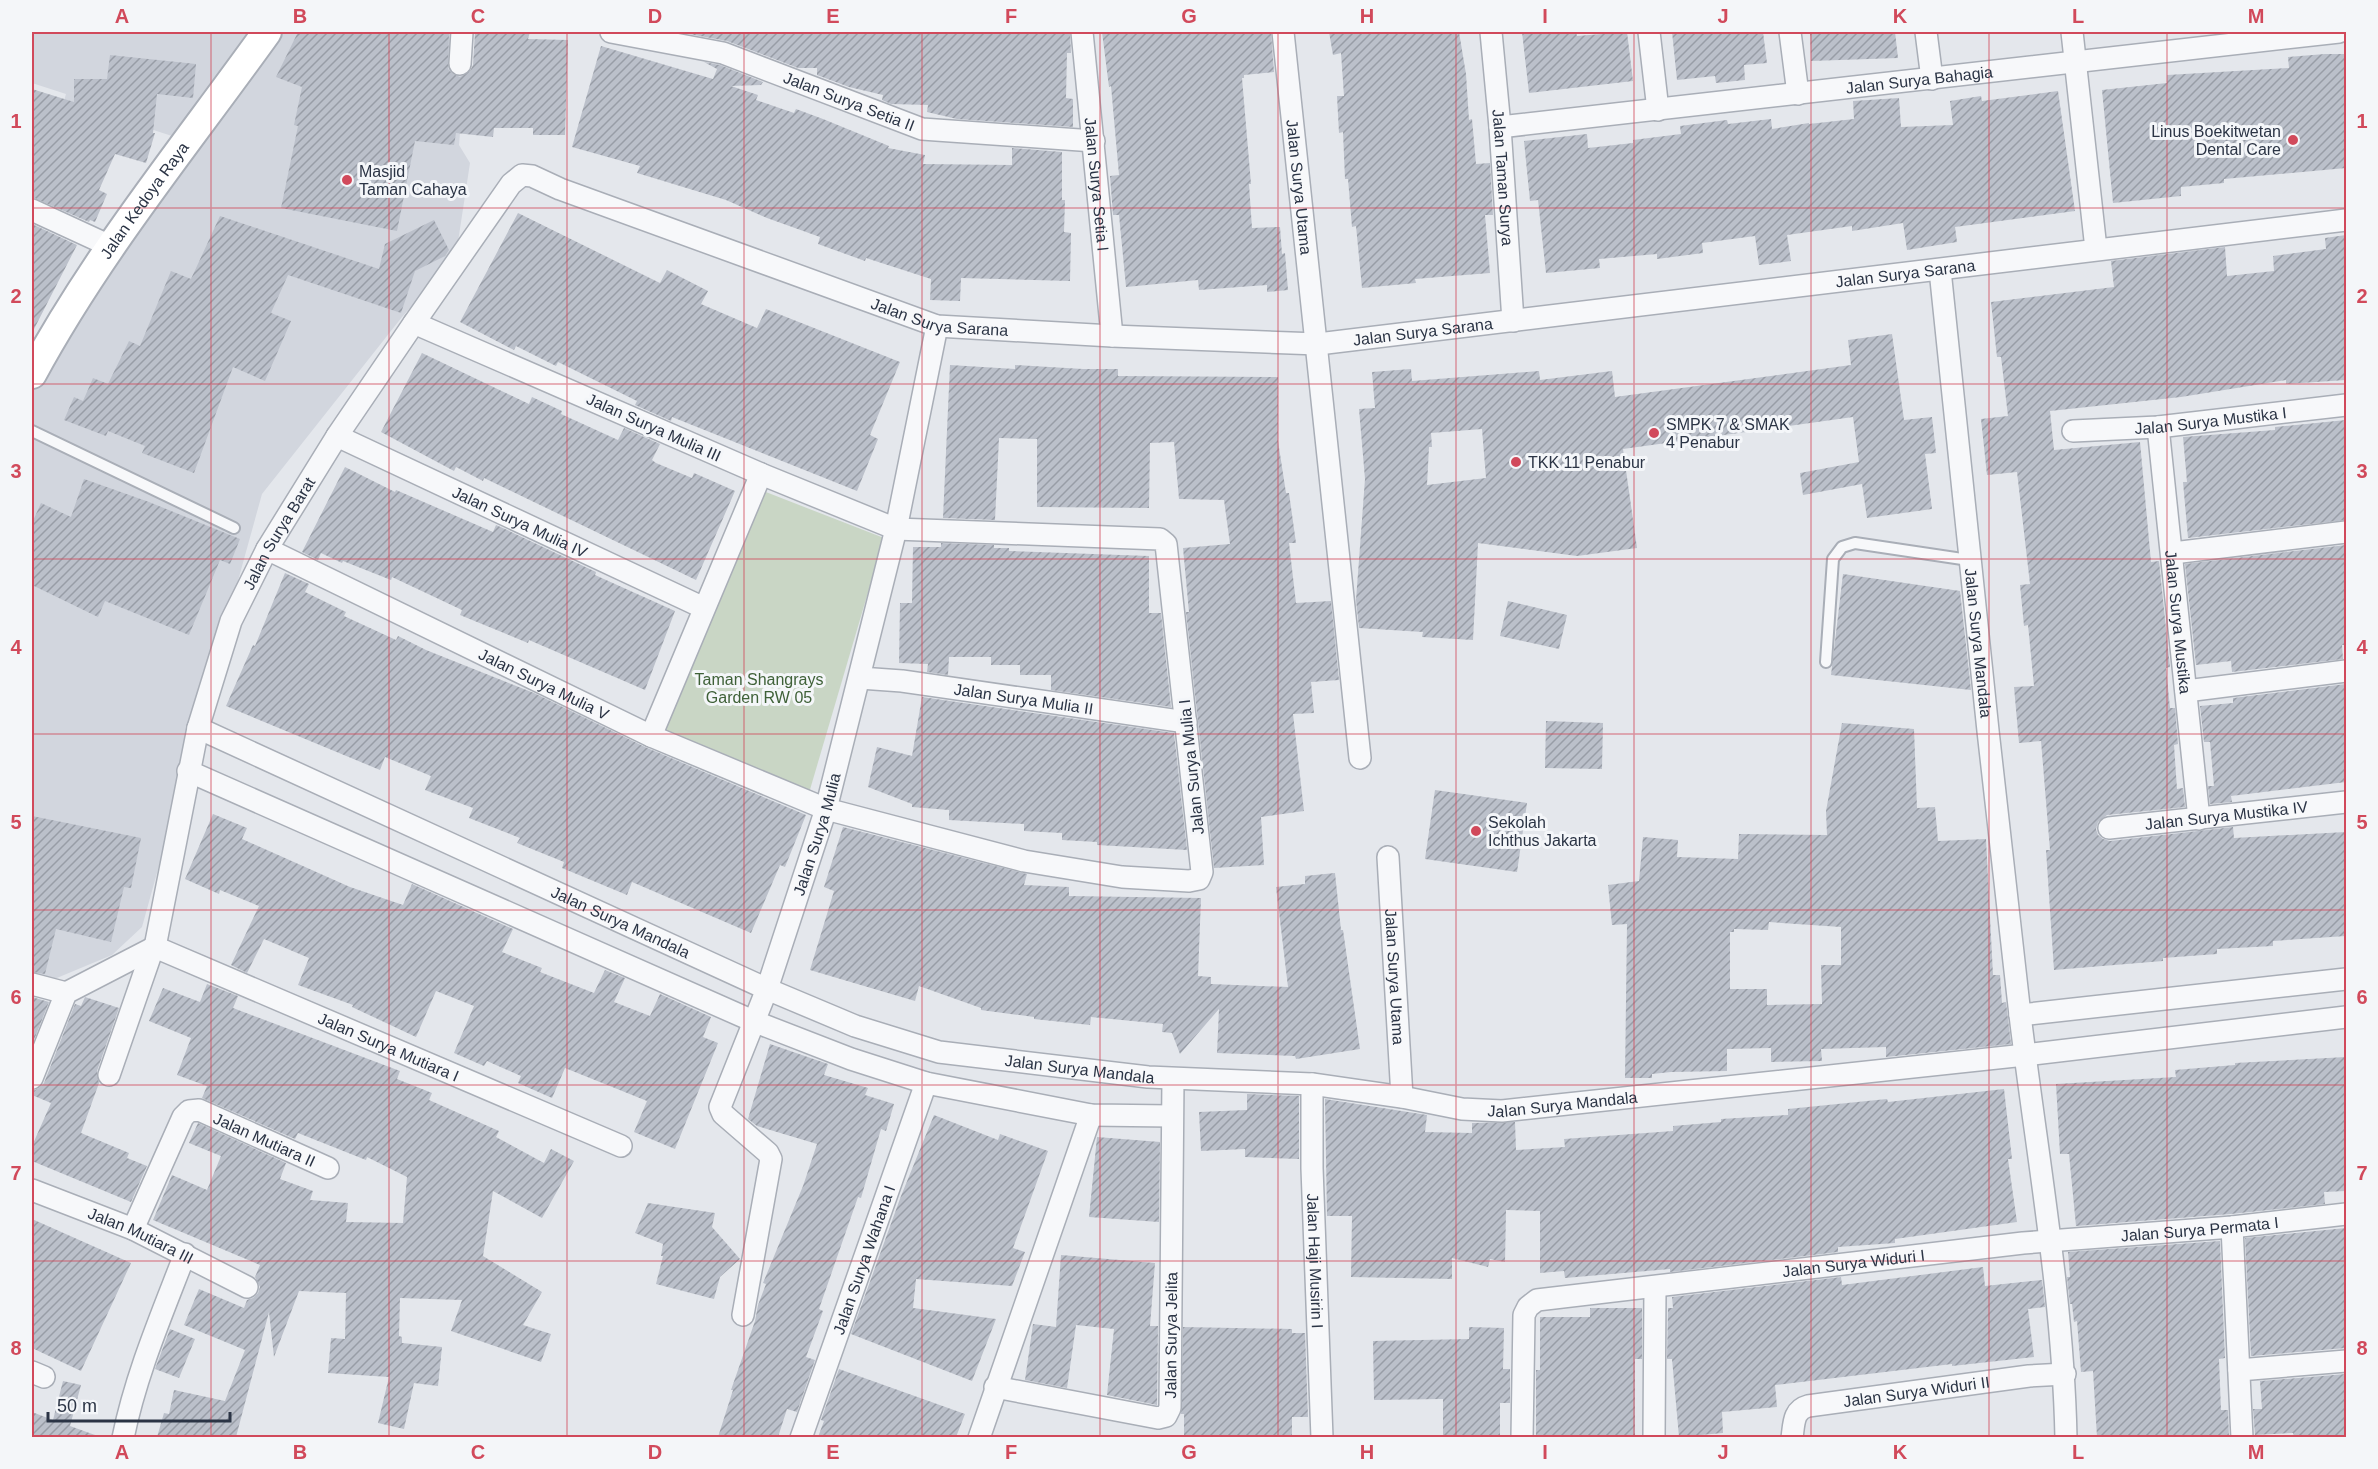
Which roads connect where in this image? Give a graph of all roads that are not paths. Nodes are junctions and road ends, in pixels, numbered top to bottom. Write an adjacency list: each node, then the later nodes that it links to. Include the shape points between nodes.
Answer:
1 (267, 32): 23 (street, Jalan Kedoya Raya)
2 (462, 32): 14 (street)
3 (611, 32): 19 (street, Jalan Surya Setia II, via 723,53 922,129)
4 (1082, 32): 19 (street, Jalan Surya Setia I)
5 (1282, 32): 30 (street, Jalan Surya Utama)
6 (1491, 32): 18 (street, Jalan Taman Surya)
7 (1649, 32): 17 (street)
8 (1790, 32): 16 (street)
9 (1926, 32): 15 (street)
10 (2072, 32): 13 (street)
11 (2339, 32): 12 (street, Jalan Surya Bahagia)
12 (2197, 40): 13 (street, Jalan Surya Bahagia)
13 (2076, 62): 15 (street, Jalan Surya Bahagia); 24 (street)
14 (460, 64)
15 (1932, 79): 16 (street, Jalan Surya Bahagia)
16 (1798, 94): 17 (street, Jalan Surya Bahagia)
17 (1658, 110): 18 (street, Jalan Surya Bahagia)
18 (1500, 127): 26 (street, Jalan Taman Surya)
19 (1094, 141): 29 (street, Jalan Surya Setia I)
20 (522, 175): 27 (street, Jalan Surya Barat, via 511,184); 28 (street, Jalan Surya Sarana)
21 (32, 210): 23 (street)
22 (2346, 220): 24 (street, Jalan Surya Sarana)
23 (110, 246): 31 (street, Jalan Kedoya Raya)
24 (2096, 249): 25 (street, Jalan Surya Sarana)
25 (1940, 270): 26 (street, Jalan Surya Sarana); 43 (street, Jalan Surya Mandala)
26 (1513, 321): 30 (street, Jalan Surya Sarana)
27 (414, 322): 36 (street, Jalan Surya Barat); 37 (street, Jalan Surya Mulia III)
28 (937, 326): 29 (street, Jalan Surya Sarana); 39 (street, Jalan Surya Mulia)
29 (1112, 336): 30 (street, Jalan Surya Sarana)
30 (1317, 344): 52 (street, Jalan Surya Utama)
31 (32, 374)
32 (2346, 405): 33 (street, Jalan Surya Mustika I)
33 (2158, 427): 35 (street, Jalan Surya Mustika I); 42 (street, Jalan Surya Mustika)
34 (32, 431): 38 (lane)
35 (2073, 431)
36 (337, 436): 41 (street, Jalan Surya Barat); 44 (street, Jalan Surya Mulia IV)
37 (761, 474): 39 (street, Jalan Surya Mulia III); 44 (street)
38 (234, 528)
39 (896, 529): 47 (street, Jalan Surya Mulia); 49 (street, Jalan Surya Mulia I, via 1160,539 1166,544)
40 (2346, 532): 42 (street)
41 (267, 549): 50 (street, Jalan Surya Barat, via 231,621); 51 (street, Jalan Surya Mulia V)
42 (2173, 553): 48 (street, Jalan Surya Mustika)
43 (1969, 560): 45 (lane, via 1855,543 1842,547 1833,559); 64 (street, Jalan Surya Mandala)
44 (704, 608): 51 (street)
45 (1826, 662)
46 (2346, 671): 48 (street)
47 (860, 678): 49 (street, Jalan Surya Mulia II); 55 (street, Jalan Surya Mulia)
48 (2186, 691): 56 (street, Jalan Surya Mustika)
49 (1186, 722): 55 (street, Jalan Surya Mulia I, via 1202,872 1199,879 1122,876 1024,861)
50 (198, 728): 53 (street, Jalan Surya Barat); 62 (street, Jalan Surya Mandala)
51 (651, 736): 55 (street, Jalan Surya Mulia V)
52 (1360, 758)
53 (188, 771): 59 (street, Jalan Surya Barat); 66 (street)
54 (2346, 802): 56 (street, Jalan Surya Mustika IV)
55 (825, 808): 62 (street, Jalan Surya Mulia)
56 (2199, 819): 57 (street, Jalan Surya Mustika IV)
57 (2109, 828)
58 (1388, 857): 73 (street, Jalan Surya Utama)
59 (154, 947): 63 (street); 68 (street, Jalan Surya Barat); 76 (street, Jalan Surya Mutiara I)
60 (2346, 979): 64 (street)
61 (32, 984): 63 (street)
62 (767, 988): 66 (street, Jalan Surya Mulia); 70 (street, Jalan Surya Mandala, via 855,1026 939,1052)
63 (66, 993): 69 (street)
64 (2020, 1015): 67 (street, Jalan Surya Mandala)
65 (2346, 1017): 67 (street, Jalan Surya Mandala)
66 (753, 1020): 71 (street, via 851,1059); 86 (street, Jalan Surya Mulia, via 720,1107 771,1159)
67 (2025, 1054): 73 (street, Jalan Surya Mandala, via 1502,1110 1462,1109); 82 (street, Jalan Surya Mandala)
68 (109, 1075)
69 (32, 1078)
70 (1173, 1079): 72 (street, Jalan Surya Mandala); 75 (street, Jalan Surya Jelita)
71 (926, 1083): 74 (street); 92 (street, Jalan Surya Wahana I)
72 (1312, 1084): 73 (street, Jalan Surya Mandala); 94 (street, Jalan Haji Musirin I)
73 (1402, 1097)
74 (1091, 1115): 75 (street); 90 (street)
75 (1172, 1116): 90 (street, Jalan Surya Jelita, via 1170,1408 1166,1416 1158,1418)
76 (621, 1146)
77 (328, 1168): 81 (street, Jalan Mutiara II, via 199,1110 189,1111)
78 (32, 1190): 81 (street, Jalan Mutiara III)
79 (2346, 1215): 80 (street, Jalan Surya Permata I)
80 (2232, 1227): 82 (street, Jalan Surya Permata I); 88 (street)
81 (133, 1229): 83 (street, Jalan Mutiara III)
82 (2052, 1241): 85 (street, Jalan Surya Widuri I); 89 (street, Jalan Surya Mandala)
83 (185, 1254): 84 (street, Jalan Mutiara III); 91 (street, via 144,1361)
84 (248, 1287)
85 (1655, 1287): 95 (street, Jalan Surya Widuri I, via 1537,1300 1528,1307 1524,1315); 96 (street)
86 (743, 1315)
87 (2346, 1361): 88 (street)
88 (2239, 1370): 99 (street)
89 (2064, 1374): 97 (street, Jalan Surya Widuri II, via 1808,1406 1796,1415); 98 (street, Jalan Surya Mandala)
90 (995, 1387): 93 (street)
91 (123, 1437)
92 (801, 1437)
93 (979, 1437)
94 (1322, 1437)
95 (1522, 1437)
96 (1654, 1437)
97 (1792, 1437)
98 (2066, 1437)
99 (2242, 1437)

